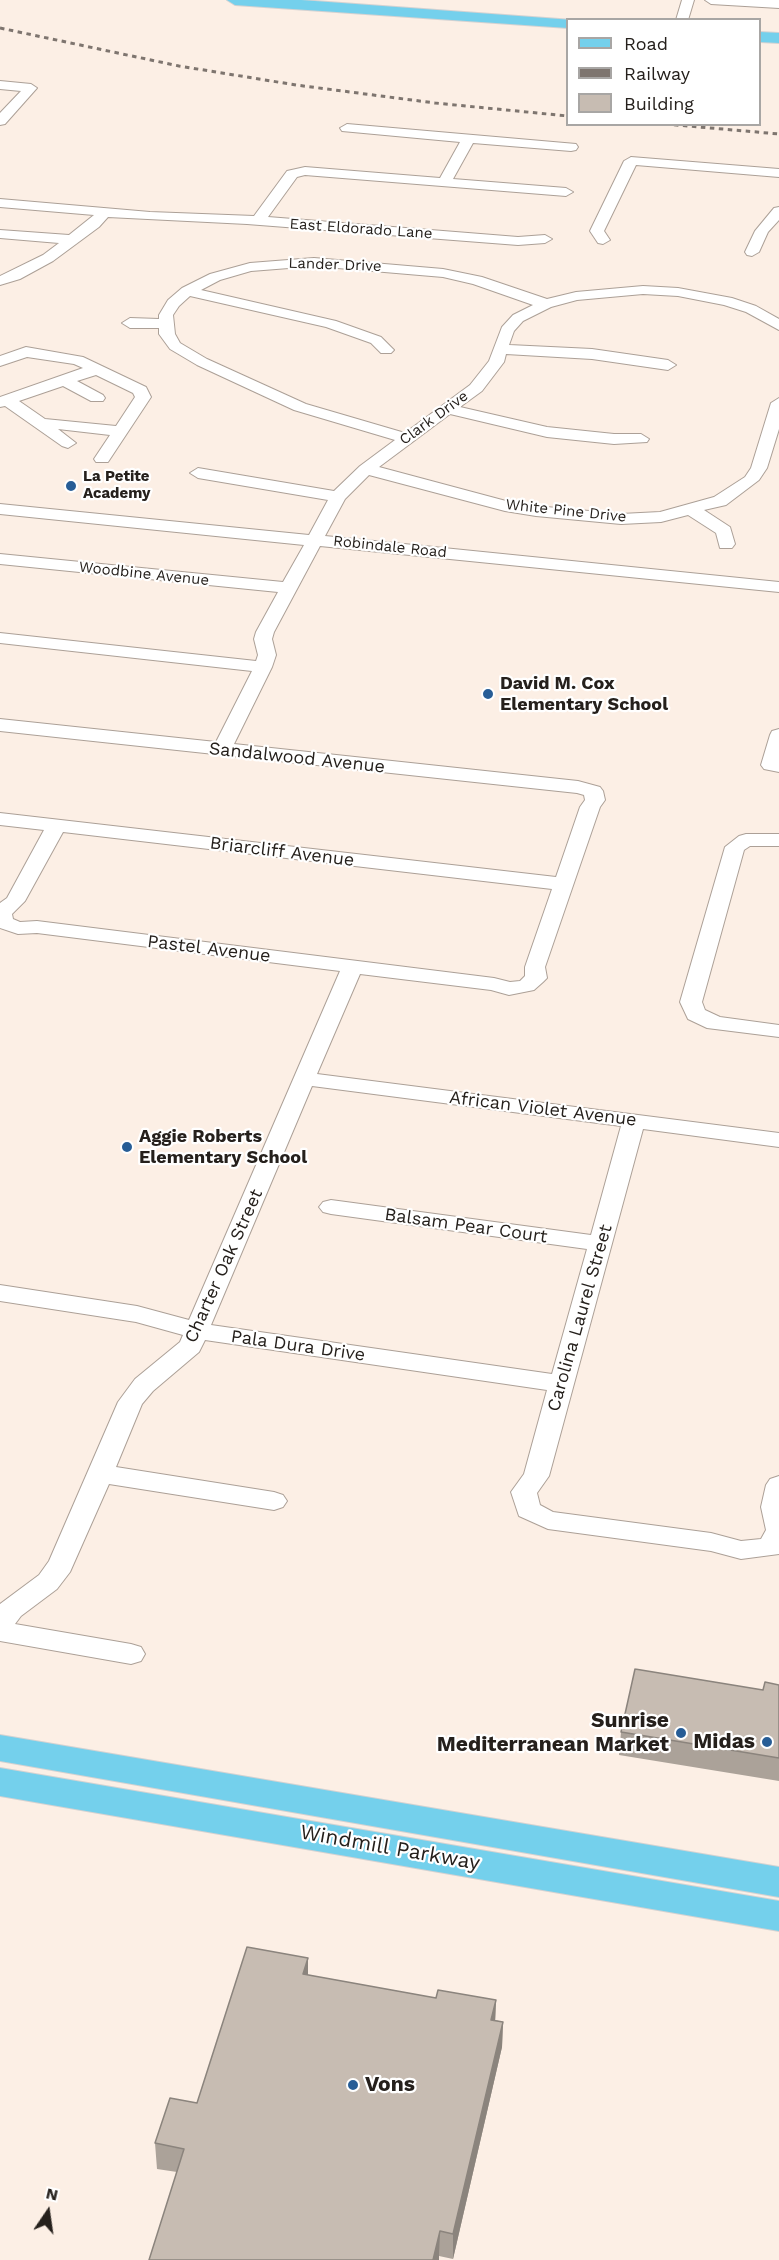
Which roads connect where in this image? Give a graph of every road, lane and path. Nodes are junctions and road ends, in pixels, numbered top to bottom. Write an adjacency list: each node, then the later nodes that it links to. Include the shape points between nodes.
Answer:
1 (235, 0): 6 (main road)
2 (688, 0): 5 (street)
3 (711, 0): 4 (street)
4 (779, 4)
5 (683, 18)
6 (566, 23)
7 (761, 37): 8 (main road)
8 (779, 38)
9 (0, 85): 10 (street, via 31,88)
10 (0, 122)
11 (347, 128): 12 (street)
12 (469, 138): 13 (street); 15 (street)
13 (572, 147)
14 (779, 173): 24 (street, via 631,161 597,231)
15 (445, 181): 16 (street); 20 (street, via 305,171 292,174)
16 (566, 192)
17 (0, 203): 19 (street, East Eldorado Lane)
18 (779, 211): 25 (street, via 762,231)
19 (103, 213): 20 (street, East Eldorado Lane); 23 (street)
20 (258, 221): 22 (street, East Eldorado Lane, via 518,241)
21 (0, 234): 23 (street)
22 (545, 239)
23 (73, 240): 28 (street, via 38,264)
24 (603, 240)
25 (752, 252)
26 (237, 256): 27 (street)
27 (250, 267): 29 (street, Lander Drive, via 215,277); 30 (street, Lander Drive, via 314,262 415,268 477,280)
28 (0, 281)
29 (187, 291): 32 (street, Lander Drive, via 173,303); 35 (street, via 332,324 376,340)
30 (546, 304): 33 (street, Clark Drive, via 609,291 678,292 727,301); 34 (street, Clark Drive, via 518,318 507,330)
31 (130, 323): 32 (street)
32 (165, 324): 46 (street, via 175,346 202,362 300,407)
33 (779, 325)
34 (500, 349): 37 (street, via 592,354); 43 (street, Clark Drive, via 488,375)
35 (386, 350)
36 (0, 361): 38 (street, via 26,352 78,360)
37 (668, 366)
38 (98, 369): 39 (street); 45 (street, via 143,394)
39 (66, 381): 40 (street); 41 (street)
40 (97, 398)
41 (3, 401): 44 (street)
42 (779, 403): 54 (street, White Pine Drive, via 759,468 751,480 720,501)
43 (448, 409): 46 (street, Clark Drive); 47 (street, via 547,432 614,440)
44 (41, 424): 45 (street); 48 (street)
45 (119, 431): 49 (street)
46 (405, 438): 50 (street, Clark Drive)
47 (641, 439)
48 (68, 443)
49 (102, 459)
50 (366, 469): 52 (street, Clark Drive); 54 (street, White Pine Drive, via 536,511 621,519 661,517)
51 (198, 473): 52 (street)
52 (338, 497): 55 (street, Clark Drive)
53 (0, 509): 55 (street, Robindale Road)
54 (692, 510): 56 (street, via 724,531)
55 (313, 540): 58 (street, Robindale Road); 59 (street, Clark Drive)
56 (726, 544)
57 (0, 559): 59 (street, Woodbine Avenue)
58 (779, 587)
59 (288, 588): 61 (street, Clark Drive, via 265,632 267,655)
60 (0, 638): 61 (street)
61 (263, 667): 64 (street, Clark Drive)
62 (0, 725): 64 (street, Sandalwood Avenue)
63 (779, 735): 65 (street, via 771,765)
64 (222, 749): 69 (street, Sandalwood Avenue, via 593,791 595,800)
65 (779, 765)
66 (0, 819): 67 (street, Briarcliff Avenue)
67 (57, 826): 69 (street, Briarcliff Avenue); 70 (street, Pastel Avenue, via 15,901 2,912 3,922 18,928 37,927)
68 (779, 840): 71 (street, via 746,840 735,847 691,1002 696,1014 715,1023)
69 (563, 884): 70 (street, Pastel Avenue, via 534,967 536,978 526,986 509,989)
70 (352, 967): 72 (street, Charter Oak Street)
71 (779, 1031)
72 (306, 1079): 73 (street, African Violet Avenue); 78 (street, Charter Oak Street)
73 (634, 1121): 74 (street, African Violet Avenue); 76 (street, Carolina Laurel Street)
74 (779, 1140)
75 (331, 1207): 76 (street, Balsam Pear Court)
76 (601, 1244): 79 (street, Carolina Laurel Street)
77 (0, 1293): 78 (street, Pala Dura Drive, via 137,1314)
78 (198, 1331): 79 (street, Pala Dura Drive); 80 (street, Charter Oak Street, via 190,1346 144,1385 131,1402)
79 (562, 1384): 83 (street, Carolina Laurel Street, via 536,1476 524,1492 528,1510 548,1520 711,1542 741,1550)
80 (101, 1474): 82 (street); 84 (street, Charter Oak Street, via 61,1565 48,1582 12,1609)
81 (779, 1485): 83 (street, via 774,1507)
82 (274, 1502)
83 (776, 1536)
84 (0, 1628): 85 (street)
85 (131, 1654)
86 (0, 1748): 88 (main road, Windmill Parkway)
87 (0, 1782): 89 (main road, Windmill Parkway)
88 (779, 1882)
89 (779, 1916)

